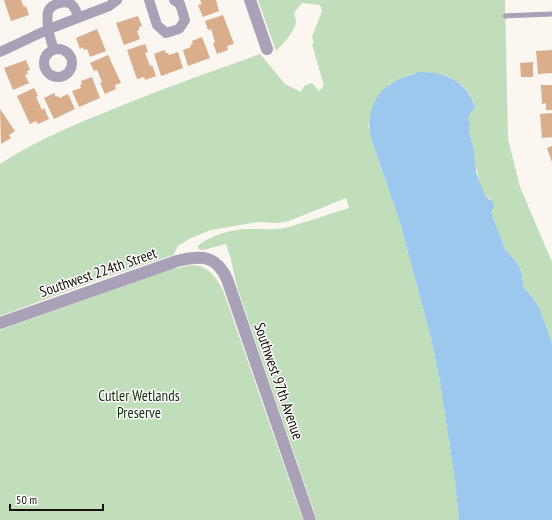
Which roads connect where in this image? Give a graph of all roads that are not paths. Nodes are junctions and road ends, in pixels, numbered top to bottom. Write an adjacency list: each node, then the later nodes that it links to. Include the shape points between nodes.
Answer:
1 (117, 0): 7 (street, via 109,6)
2 (149, 0): 3 (street, via 157,25 166,34 179,30 185,20 180,4)
3 (174, 0)
4 (250, 0): 10 (street)
5 (552, 14): 6 (lane)
6 (505, 16)
7 (78, 18): 8 (street); 8 (street, via 71,4 66,2 53,6 48,12)
8 (49, 29): 9 (street); 11 (street)
9 (54, 49)
10 (267, 49)
11 (0, 52)
12 (209, 259): 13 (street, Southwest 224th Street, via 177,261); 14 (street, Southwest 97th Avenue, via 216,262 227,279)
13 (0, 323)
14 (310, 520)

